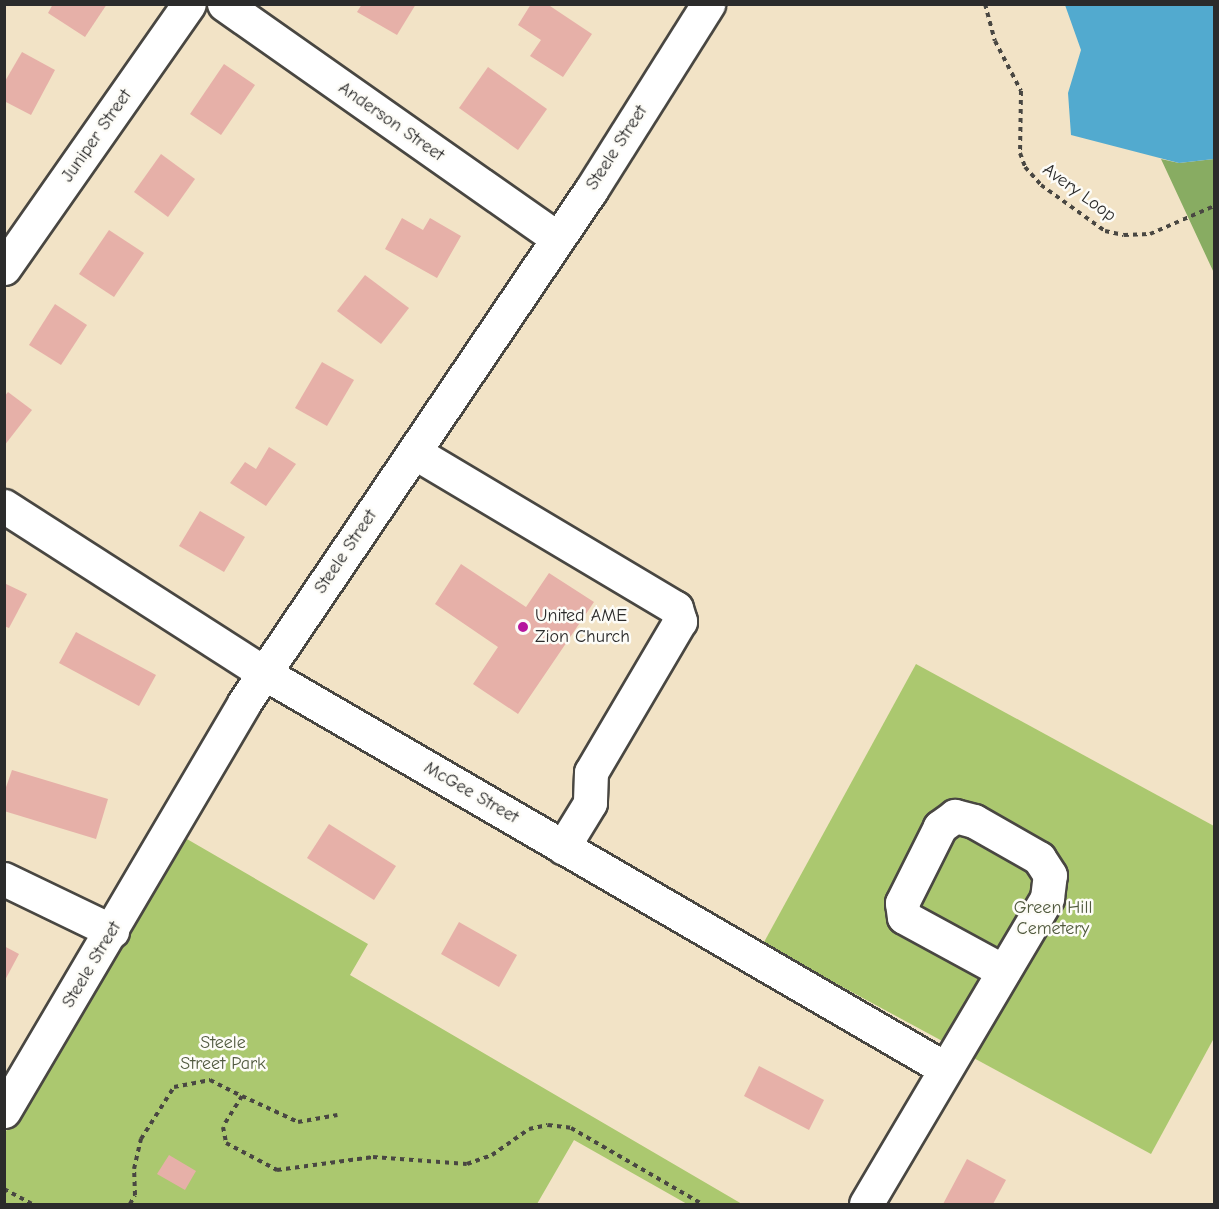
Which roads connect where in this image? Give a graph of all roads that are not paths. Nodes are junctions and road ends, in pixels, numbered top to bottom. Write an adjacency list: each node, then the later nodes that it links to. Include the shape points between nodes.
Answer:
1 (189, 4): 5 (street, Juniper Street)
2 (224, 4): 4 (street, Anderson Street)
3 (708, 4): 4 (street, Steele Street)
4 (558, 238): 6 (street, Steele Street)
5 (4, 268)
6 (414, 452): 8 (street, Steele Street); 9 (street, via 676,608 680,621 591,772 590,803)
7 (4, 506): 8 (street, McGee Street)
8 (264, 674): 9 (street, McGee Street); 11 (street, Steele Street)
9 (563, 847): 13 (street, McGee Street)
10 (4, 879): 11 (street)
11 (112, 931): 14 (street, Steele Street)
12 (1003, 971): 12 (street, via 1047,898 1050,875 1039,858 974,821 955,816 940,827 902,903 903,917); 13 (street)
13 (944, 1068): 15 (street)
14 (4, 1111)
15 (866, 1204)

